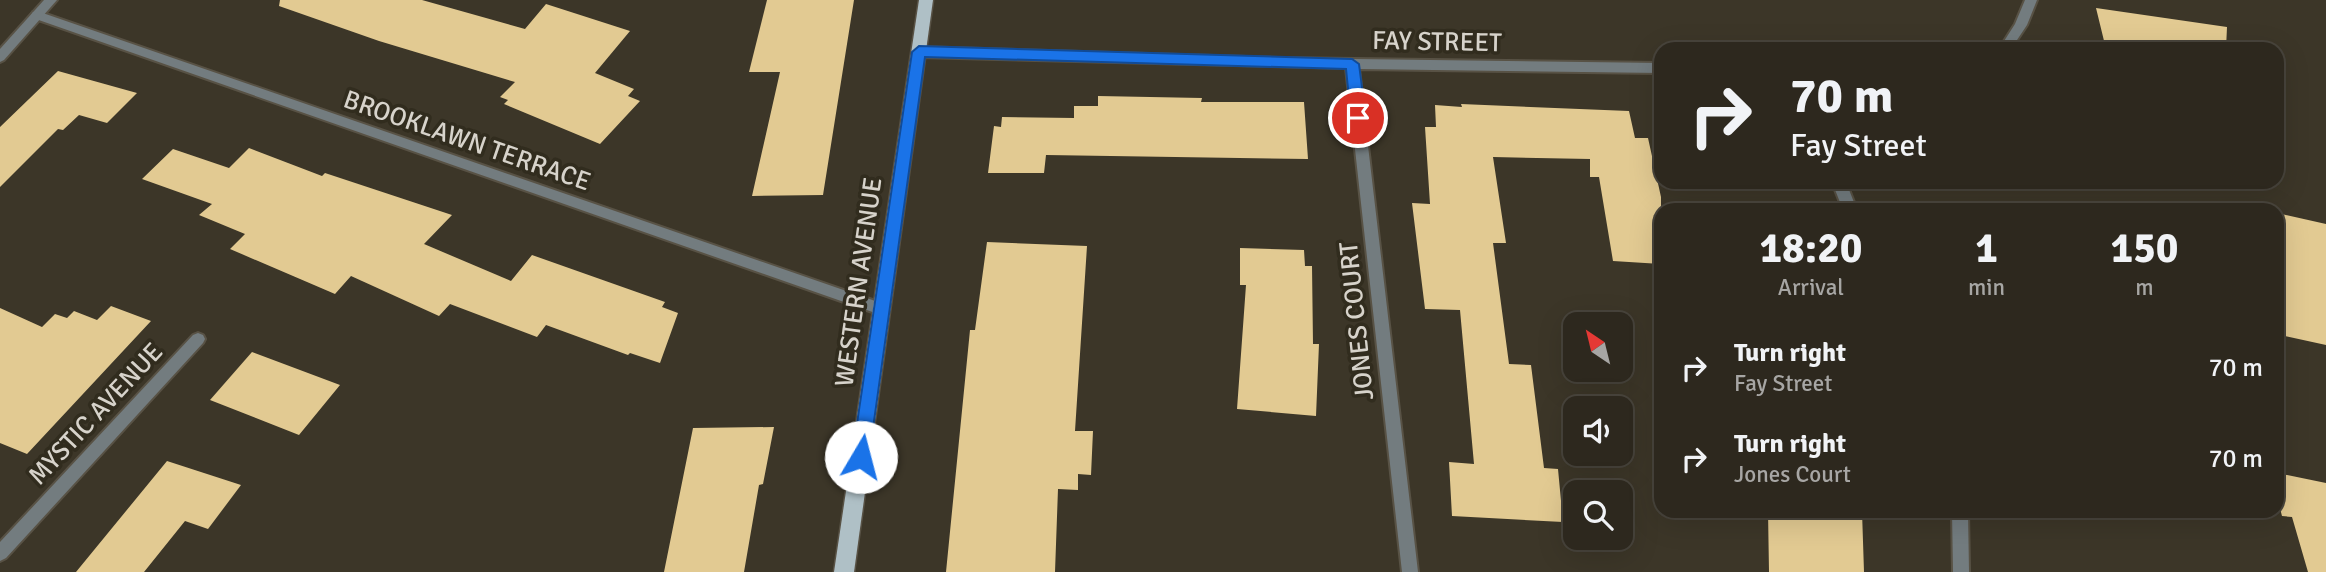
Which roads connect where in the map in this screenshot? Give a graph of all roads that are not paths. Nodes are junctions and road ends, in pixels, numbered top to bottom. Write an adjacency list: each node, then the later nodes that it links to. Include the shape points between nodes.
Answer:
1 (51, 0): 4 (street)
2 (926, 0): 6 (main road, WESTERN AVENUE)
3 (2031, 0): 5 (street)
4 (37, 15): 7 (street); 10 (street, BROOKLAWN TERRACE)
5 (2010, 42)
6 (919, 52): 8 (street, FAY STREET); 10 (main road, WESTERN AVENUE)
7 (0, 57)
8 (1352, 64): 9 (street, FAY STREET); 15 (street, JONES COURT)
9 (1654, 68)
10 (881, 309): 14 (main road, WESTERN AVENUE)
11 (198, 340): 13 (street, MYSTIC AVENUE)
12 (1960, 518): 16 (street)
13 (0, 553)
14 (844, 572)
15 (1410, 572)
16 (1961, 572)

